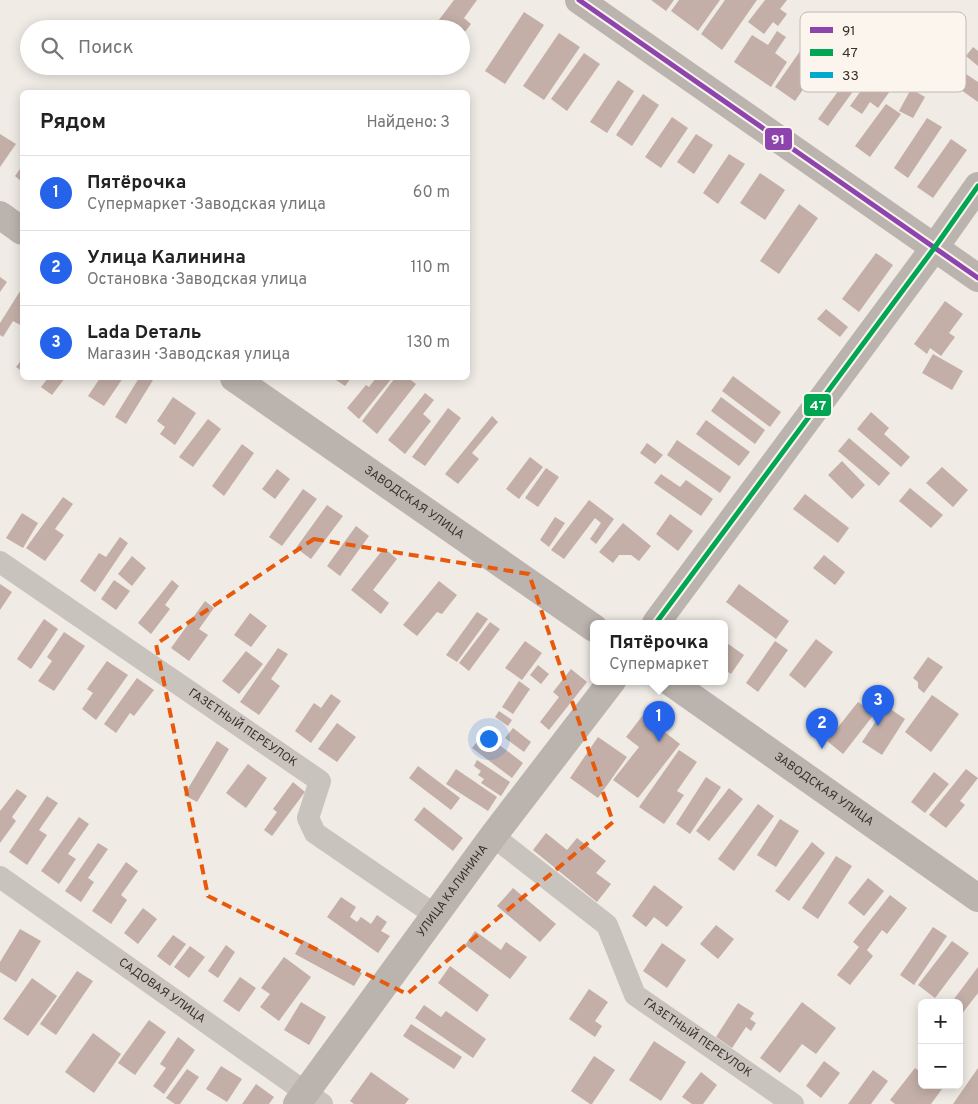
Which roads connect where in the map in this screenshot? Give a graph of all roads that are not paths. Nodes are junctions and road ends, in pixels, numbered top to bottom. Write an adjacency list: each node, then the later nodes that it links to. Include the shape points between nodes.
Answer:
1 (578, 0): 5 (main road)
2 (978, 186): 5 (main road)
3 (0, 215): 4 (main road)
4 (20, 230)
5 (934, 247): 6 (main road); 9 (main road)
6 (978, 278)
7 (237, 380): 10 (main road, ЗАВОДСКАЯ УЛИЦА)
8 (0, 562): 16 (street, ГАЗЕТНЫЙ ПЕРЕУЛОК, via 320,780 308,818 315,833)
9 (658, 620)
10 (590, 625)
11 (609, 685): 13 (main road, УЛИЦА КАЛИНИНА)
12 (675, 685): 15 (main road, ЗАВОДСКАЯ УЛИЦА)
13 (493, 836): 16 (main road, УЛИЦА КАЛИНИНА); 18 (street, ГАЗЕТНЫЙ ПЕРЕУЛОК, via 607,924 636,996)
14 (0, 877): 17 (street, САДОВАЯ УЛИЦА)
15 (978, 898)
16 (435, 915): 17 (main road, УЛИЦА КАЛИНИНА)
17 (308, 1100)
18 (793, 1104)

